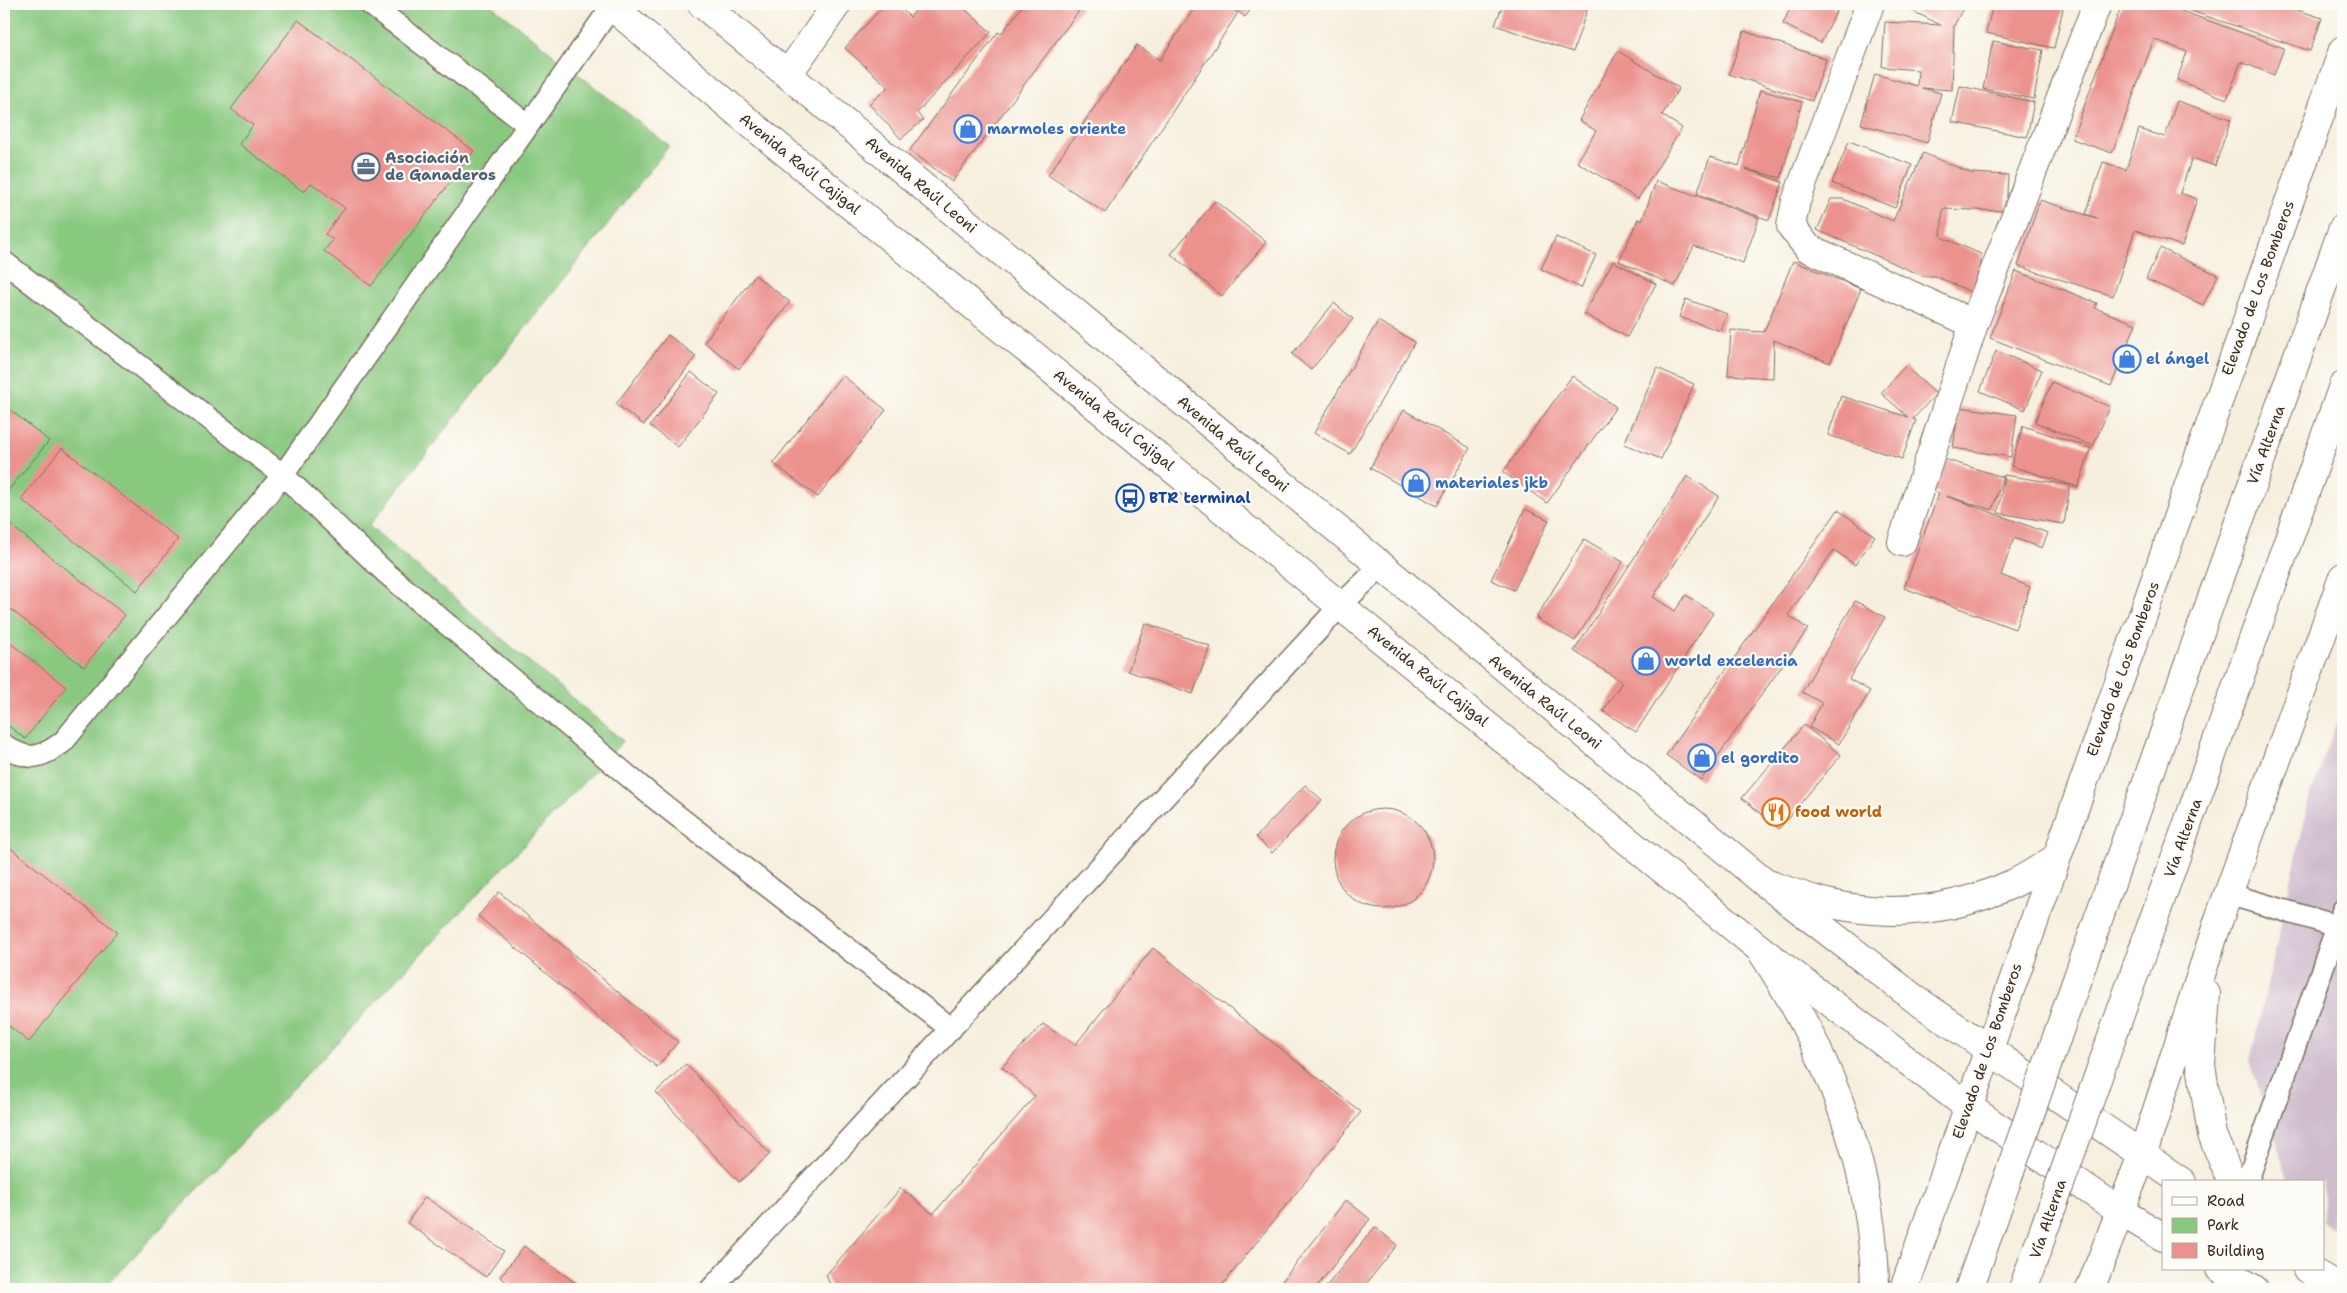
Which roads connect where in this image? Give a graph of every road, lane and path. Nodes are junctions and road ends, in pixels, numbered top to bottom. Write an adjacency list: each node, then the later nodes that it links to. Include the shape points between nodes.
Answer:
1 (370, 4): 9 (lane)
2 (702, 4): 8 (main road, Avenida Raúl Leoni)
3 (837, 4): 8 (main road)
4 (1870, 4): 12 (main road, via 1796,201 1792,226 1808,248)
5 (2097, 4): 12 (main road)
6 (610, 5): 9 (lane); 18 (main road, Avenida Raúl Cajigal, via 751,124)
7 (2343, 50): 20 (main road, Elevado de Los Bomberos)
8 (788, 74): 16 (main road, Avenida Raúl Leoni)
9 (528, 125): 14 (lane)
10 (2343, 228): 40 (main road, Vía Alterna, bridge)
11 (4, 262): 14 (lane)
12 (1974, 324): 15 (main road)
13 (2343, 386): 41 (main road, Vía Alterna, bridge)
14 (283, 475): 19 (lane, via 63,742 44,756 20,756); 25 (lane, via 386,573 652,796)
15 (1902, 542)
16 (1380, 567): 18 (lane); 21 (main road, Avenida Raúl Leoni)
17 (2343, 577): 22 (main road)
18 (1341, 605): 24 (main road, Avenida Raúl Cajigal); 25 (lane)
19 (4, 745)
20 (2055, 859): 21 (main road, via 2014,884 1969,902 1922,910 1873,911 1826,903); 26 (main road, Elevado de Los Bomberos)
21 (1765, 883): 26 (main road, Avenida Raúl Leoni, via 1915,999)
22 (2224, 906): 23 (lane); 28 (main road); 30 (main road, via 2206,994 2201,1065 2212,1135)
23 (2340, 918): 31 (lane)
24 (1760, 949): 27 (main road, Avenida Raúl Cajigal); 38 (main road, via 1812,1037 1850,1131 1872,1233)
25 (951, 1029): 37 (lane)
26 (1988, 1048): 27 (main road, Elevado de Los Bomberos); 28 (main road, Avenida Raúl Leoni)
27 (1967, 1106): 32 (main road, Avenida Raúl Cajigal); 39 (main road, Elevado de Los Bomberos)
28 (2143, 1153): 29 (main road, Avenida Raúl Leoni); 32 (main road)
29 (2179, 1180)
30 (2231, 1180)
31 (2248, 1180)
32 (2120, 1212): 33 (main road, Avenida Raúl Cajigal); 42 (main road)
33 (2162, 1236)
34 (2222, 1270): 43 (main road)
35 (2310, 1270): 36 (main road)
36 (2343, 1288)
37 (711, 1289)
38 (1875, 1289)
39 (1904, 1289)
40 (1969, 1289)
41 (2023, 1289)
42 (2090, 1289)
43 (2254, 1289)

